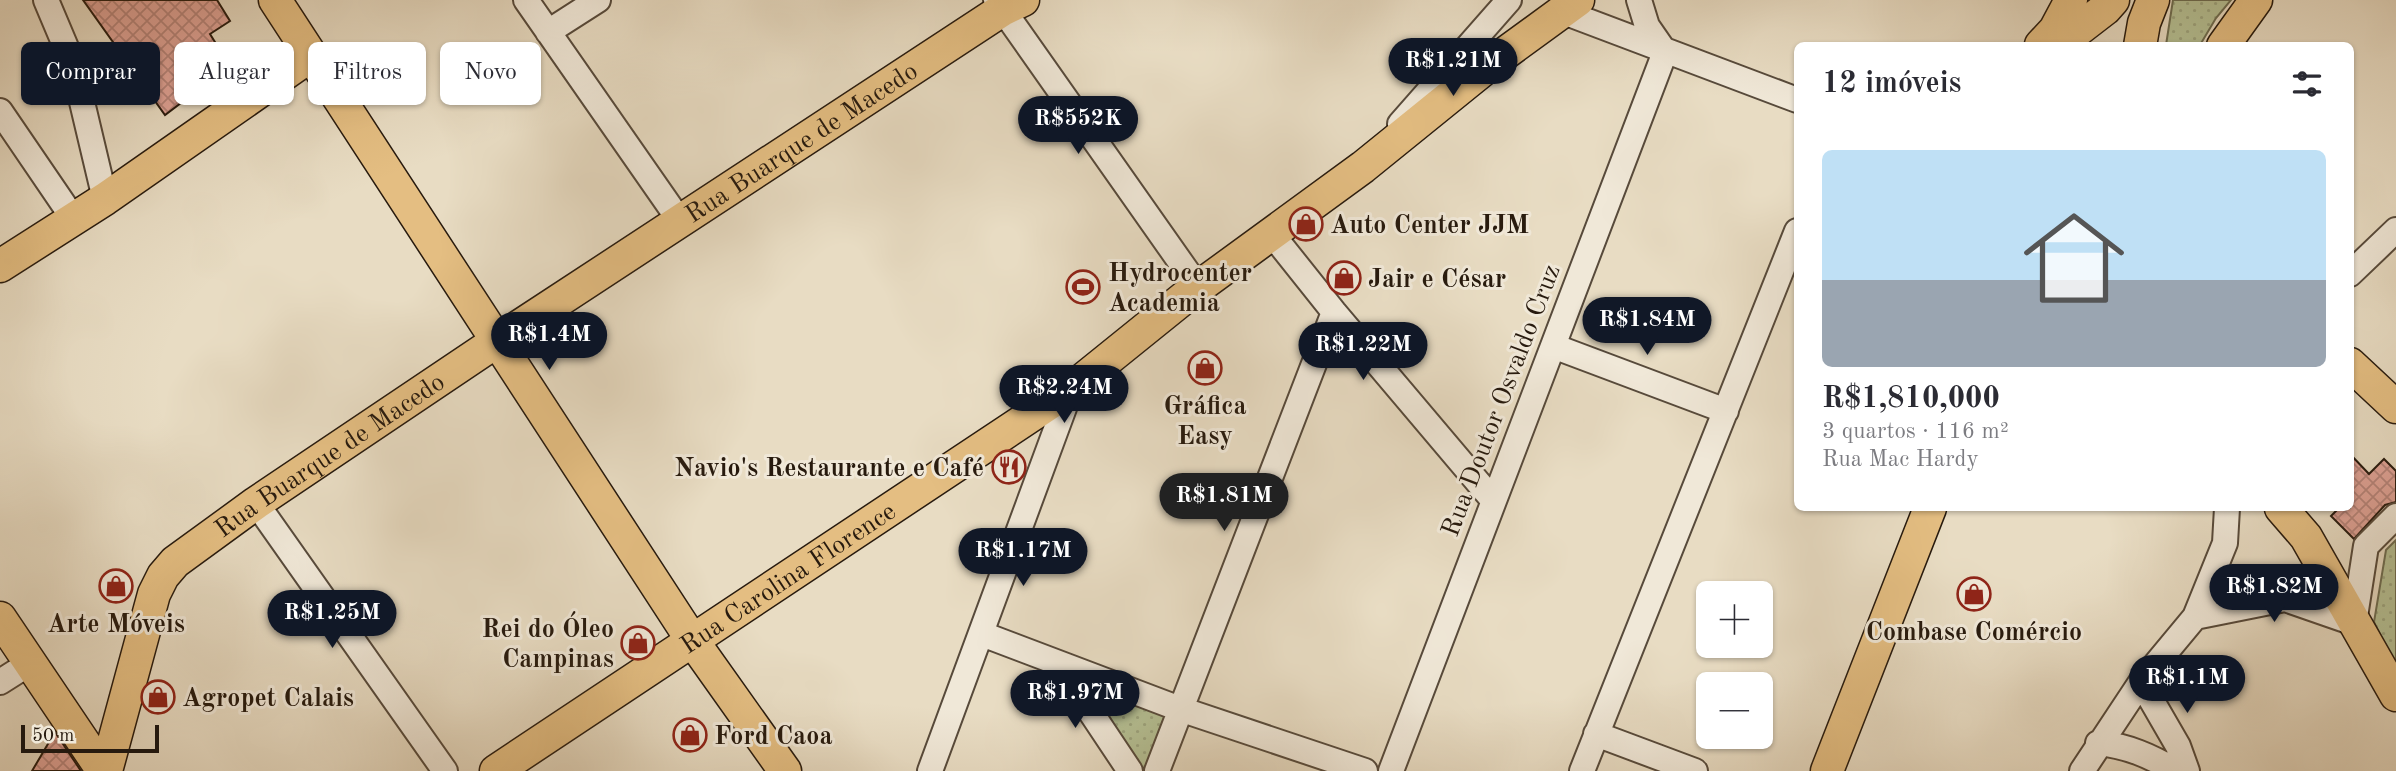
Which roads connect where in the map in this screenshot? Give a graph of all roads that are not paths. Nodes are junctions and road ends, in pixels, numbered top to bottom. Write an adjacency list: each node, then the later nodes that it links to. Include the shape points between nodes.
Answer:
1 (46, 0): 25 (street, via 73,64)
2 (275, 0): 19 (main road)
3 (526, 0): 13 (street)
4 (598, 0): 13 (street)
5 (1509, 0): 24 (street)
6 (1639, 0): 18 (street, via 1647,26)
7 (2071, 0): 14 (main road)
8 (2113, 0): 15 (main road)
9 (2153, 0): 16 (main road)
10 (2256, 0): 17 (main road)
11 (1007, 3): 27 (main road, Rua Buarque de Macedo); 33 (street)
12 (1569, 6): 18 (street); 24 (main road, Rua Carolina Florence)
13 (548, 32): 27 (street)
14 (2044, 42)
15 (2062, 42)
16 (2141, 42)
17 (2226, 42)
18 (1665, 51): 21 (street); 36 (street, Rua Doutor Osvaldo Cruz)
19 (308, 53)
20 (308, 57): 25 (main road)
21 (1794, 99)
22 (342, 105): 35 (main road)
23 (0, 111): 26 (street)
24 (1363, 167): 29 (main road, Rua Carolina Florence)
25 (105, 199): 26 (main road)
26 (73, 218): 31 (main road)
27 (680, 222): 35 (main road, Rua Buarque de Macedo)
28 (2396, 230): 32 (street)
29 (1271, 233): 33 (main road, Rua Carolina Florence); 34 (street)
30 (1794, 239): 40 (street)
31 (0, 266)
32 (2354, 270)
33 (1198, 287): 38 (main road, Rua Carolina Florence)
34 (1334, 312): 41 (street); 57 (street)
35 (497, 341): 42 (main road, Rua Buarque de Macedo); 51 (main road)
36 (1553, 346): 40 (street); 41 (street, Rua Doutor Osvaldo Cruz)
37 (2354, 368): 39 (main road)
38 (1071, 389): 50 (street); 51 (main road, Rua Carolina Florence)
39 (2396, 407)
40 (1726, 411): 58 (street)
41 (1493, 500): 68 (street, Rua Doutor Osvaldo Cruz)
42 (256, 503): 60 (main road, Rua Buarque de Macedo, via 174,562 163,576); 61 (street)
43 (1929, 511): 71 (main road)
44 (2227, 511): 47 (street, via 2225,543)
45 (2284, 511): 49 (main road, via 2306,537)
46 (2396, 516): 49 (street, via 2366,547)
47 (2195, 617): 49 (street, via 2285,599); 55 (street)
48 (0, 618): 52 (main road)
49 (2354, 623): 56 (main road)
50 (982, 634): 53 (street); 64 (street)
51 (692, 640): 62 (main road, Rua Carolina Florence); 63 (main road)
52 (30, 663): 54 (street); 60 (main road)
53 (1058, 663): 57 (street); 65 (street)
54 (0, 682)
55 (2141, 682): 59 (street); 74 (street)
56 (2396, 695)
57 (1180, 709): 66 (street); 67 (street)
58 (1596, 734): 69 (street); 70 (street)
59 (2098, 743): 72 (street); 73 (street, via 2150,756)
60 (104, 771)
61 (445, 771)
62 (496, 771)
63 (785, 771)
64 (930, 771)
65 (1130, 771)
66 (1157, 771)
67 (1365, 771)
68 (1391, 771)
69 (1582, 771)
70 (1695, 771)
71 (1827, 771)
72 (2082, 771)
73 (2176, 771)
74 (2187, 771)

